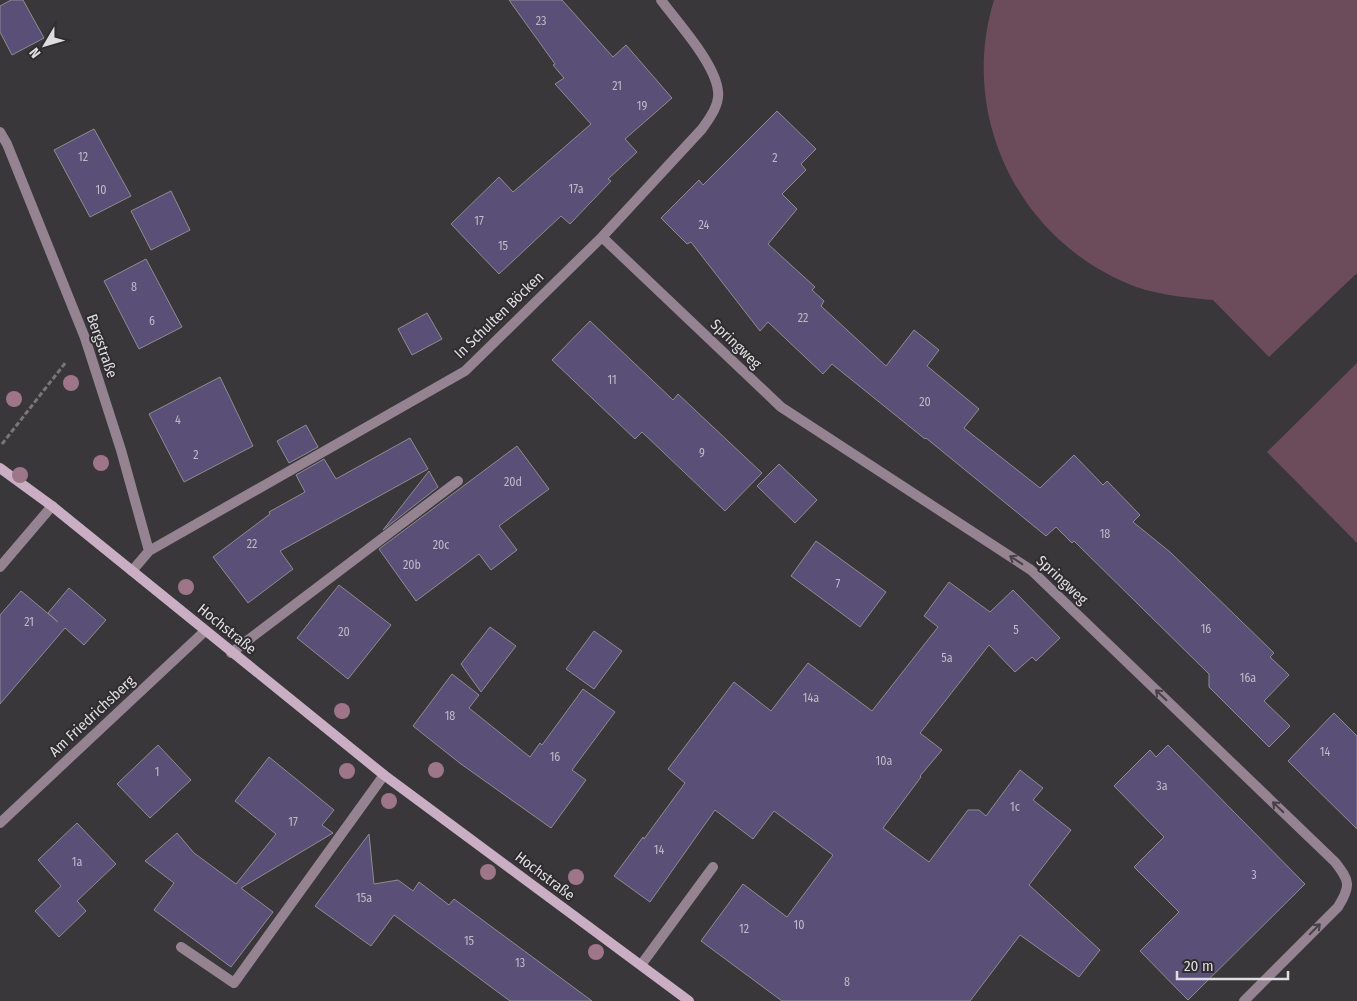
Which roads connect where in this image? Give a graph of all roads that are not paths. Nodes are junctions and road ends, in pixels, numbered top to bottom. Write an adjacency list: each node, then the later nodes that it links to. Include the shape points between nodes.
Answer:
1 (661, 0): 3 (street, In Schulten Böcken, via 712,69 718,92 714,111 702,129)
2 (0, 132): 7 (street, Bergstraße, via 85,338)
3 (602, 236): 7 (street, In Schulten Böcken, via 465,371); 18 (street, Springweg, one-way to 3, via 1346,895 1346,877 1335,862 1031,570 781,408)
4 (0, 468): 6 (street, Hochstraße)
5 (458, 481): 11 (street)
6 (52, 506): 8 (street); 9 (street, Hochstraße)
7 (149, 551): 9 (street)
8 (0, 567)
9 (132, 571): 10 (street, Hochstraße)
10 (205, 631): 11 (street, Hochstraße); 13 (street, Am Friedrichsberg)
11 (231, 653): 12 (street, Hochstraße)
12 (384, 775): 15 (street, via 234,983); 16 (street, Hochstraße)
13 (0, 823)
14 (713, 867): 16 (street)
15 (181, 947)
16 (640, 965): 17 (street, Hochstraße)
17 (689, 1001)
18 (1244, 1001)

